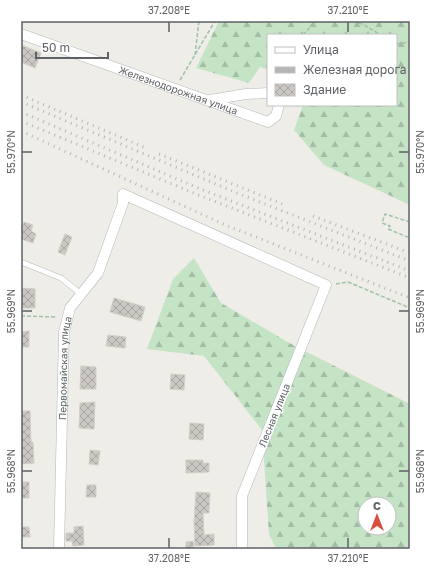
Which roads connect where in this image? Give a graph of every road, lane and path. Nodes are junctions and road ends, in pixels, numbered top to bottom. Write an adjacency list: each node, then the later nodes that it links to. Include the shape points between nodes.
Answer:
1 (199, 21): 10 (path)
2 (215, 21): 10 (path)
3 (316, 21): 6 (path)
4 (353, 21): 7 (path)
5 (21, 34): 11 (street, Железнодорожная улица)
6 (304, 34)
7 (379, 34)
8 (410, 42): 9 (path)
9 (397, 44)
10 (195, 56): 11 (path)
11 (175, 88): 13 (street, Железнодорожная улица)
12 (267, 93): 13 (street)
13 (208, 100): 14 (street, Железнодорожная улица, via 268,122 276,116)
14 (279, 106)
15 (410, 222): 16 (path, via 384,214 382,223 390,226 388,229)
16 (410, 238)
17 (21, 262): 19 (lane, via 61,278)
18 (326, 285): 19 (street, Первомайская улица, via 123,194 123,203 98,273); 20 (path, via 348,282); 24 (street, Лесная улица, via 242,496)
19 (81, 294): 22 (street, Первомайская улица, via 70,308)
20 (410, 308)
21 (21, 316): 22 (path)
22 (67, 318): 23 (street, Первомайская улица, via 64,332)
23 (59, 549)
24 (242, 549)

